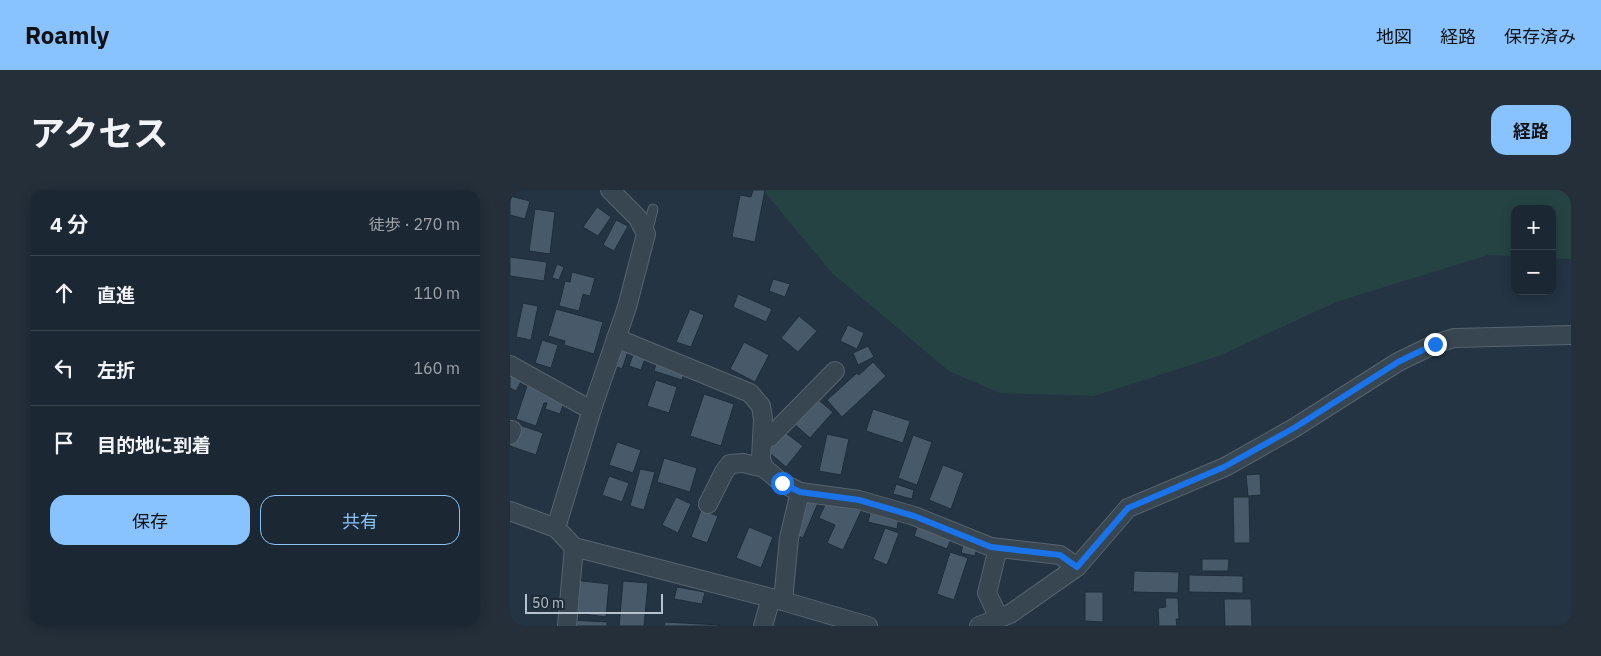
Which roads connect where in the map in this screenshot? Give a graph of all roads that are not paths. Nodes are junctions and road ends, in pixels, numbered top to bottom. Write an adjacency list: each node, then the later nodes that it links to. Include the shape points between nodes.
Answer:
1 (610, 190): 3 (street, via 638,218)
2 (653, 209): 3 (lane)
3 (646, 234): 5 (street)
4 (1571, 336): 17 (street, via 1454,338 1435,344 1398,362 1294,428 1224,467 1128,508)
5 (616, 338): 8 (street); 9 (street, via 750,393 761,406)
6 (510, 365): 8 (street)
7 (835, 371): 9 (street, via 770,437)
8 (592, 409): 14 (street)
9 (762, 441): 10 (street)
10 (764, 468): 11 (street); 12 (street, via 730,464)
11 (800, 492): 16 (street, via 859,500); 18 (street)
12 (708, 504)
13 (510, 511): 14 (street)
14 (556, 528): 15 (street)
15 (574, 548): 18 (street); 20 (street)
16 (998, 548): 17 (street, via 1060,555); 19 (street, via 988,593)
17 (1077, 567): 19 (street, via 1010,614)
18 (777, 600): 21 (street); 22 (street)
19 (999, 618): 23 (street)
20 (567, 626)
21 (763, 626)
22 (868, 626)
23 (978, 626)

